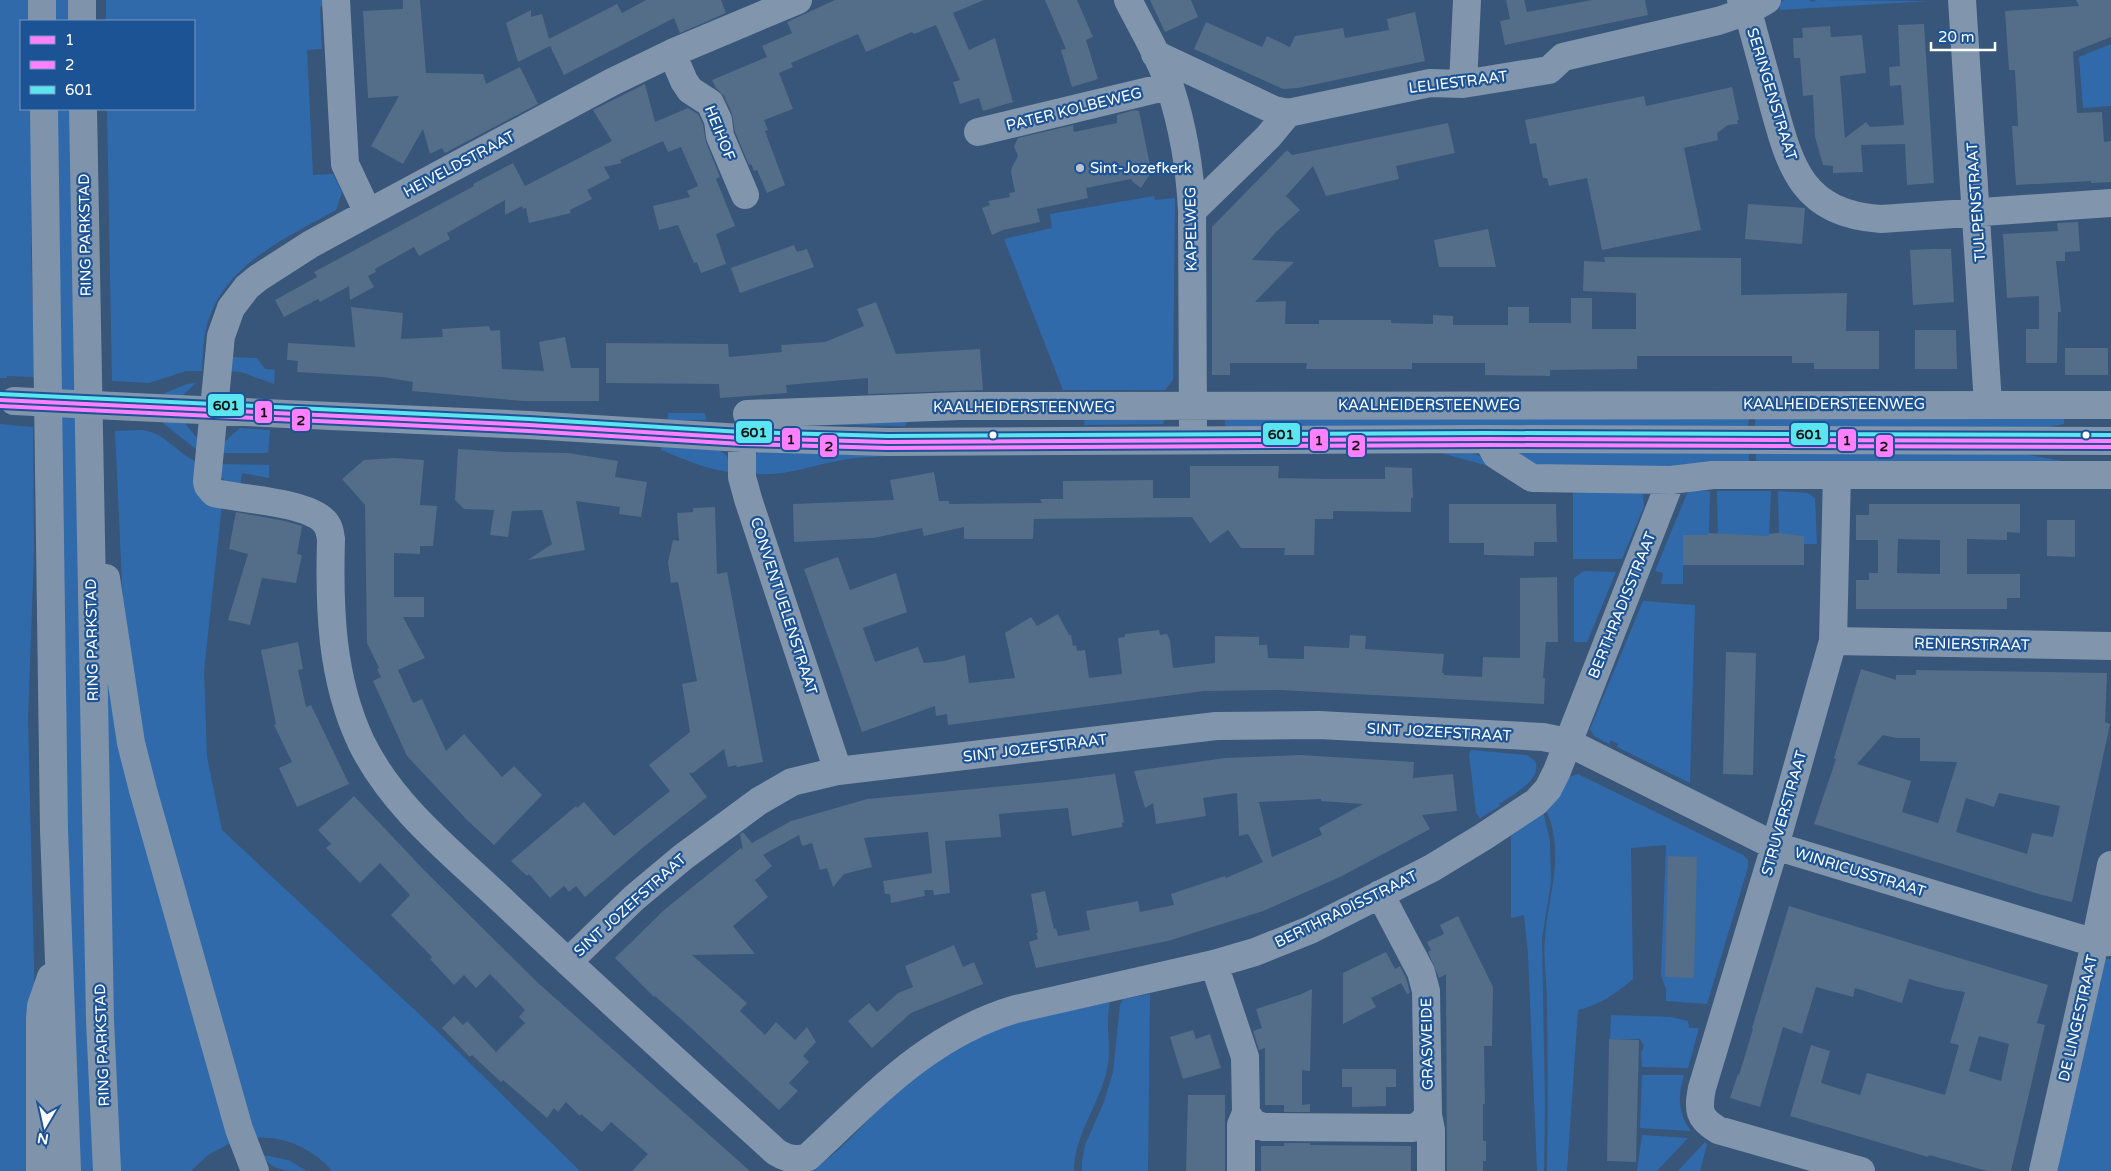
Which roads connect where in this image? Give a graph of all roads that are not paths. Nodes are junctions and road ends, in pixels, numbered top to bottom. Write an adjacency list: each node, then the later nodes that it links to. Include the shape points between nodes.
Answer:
1 (42, 0): 9 (highway)
2 (82, 0): 10 (highway)
3 (336, 0): 22 (street, via 345,164)
4 (798, 0): 11 (street, HEIVELDSTRAAT)
5 (1128, 0): 12 (street, KAPELWEG)
6 (1467, 0): 13 (street)
7 (1962, 0): 23 (street, TULPENSTRAAT)
8 (1752, 4): 13 (street, LELIESTRAAT, via 1718,21 1562,57 1549,70); 23 (street, SERINGENSTRAAT, via 1787,153 1802,182 1818,198 1862,218)
9 (42, 20)
10 (82, 20)
11 (672, 53): 19 (street, HEIHOF, via 690,90 710,103); 22 (street, HEIVELDSTRAAT)
12 (1155, 54): 14 (street, KAPELWEG); 17 (street, LELIESTRAAT, via 1274,110)
13 (1463, 84): 17 (street, LELIESTRAAT, via 1430,83)
14 (1169, 86): 18 (street, PATER KOLBEWEG); 21 (street, KAPELWEG, via 1181,131)
15 (44, 110): 45 (highway)
16 (83, 110): 33 (highway, RING PARKSTAD)
17 (1288, 113): 21 (street, via 1268,137)
18 (978, 132)
19 (745, 195)
20 (2111, 203): 23 (street, SERINGENSTRAAT)
21 (1192, 211): 27 (street, KAPELWEG)
22 (368, 212): 28 (street, HEIVELDSTRAAT, via 258,278 236,301 220,336)
23 (1977, 212): 25 (street, TULPENSTRAAT)
24 (7, 401): 28 (street, KAALHEIDERSTEENWEG, bridge)
25 (1988, 404): 26 (street, KAALHEIDERSTEENWEG); 27 (street, KAALHEIDERSTEENWEG)
26 (2111, 405)
27 (1193, 406): 29 (street, KAALHEIDERSTEENWEG, via 960,406); 31 (street, KAPELWEG)
28 (214, 411): 29 (street, KAALHEIDERSTEENWEG); 46 (street, HEIVELDSTRAAT, via 207,481 210,489 218,494 303,510 317,515 327,524 331,539 332,627 340,681 361,741 380,775 405,807)
29 (744, 426): 31 (street, KAALHEIDERSTEENWEG, via 888,442); 40 (street, CONVENTUELENSTRAAT, via 742,477)
30 (1487, 439): 31 (street, KAALHEIDERSTEENWEG); 32 (street, KAALHEIDERSTEENWEG); 36 (street, via 1496,455 1532,478)
31 (1193, 440)
32 (2111, 441)
33 (88, 460): 52 (highway, RING PARKSTAD, via 100,1020); 53 (highway, via 132,743 178,918 239,1128)
34 (1837, 475): 35 (street); 36 (street, via 1713,475); 37 (street, STRUVERSTRAAT)
35 (2111, 475)
36 (1671, 480): 39 (street, BERTHRADISSTRAAT)
37 (1834, 641): 38 (street, RENIERSTRAAT); 41 (street, STRUVERSTRAAT)
38 (2111, 646)
39 (1568, 742): 40 (street, SINT JOZEFSTRAAT, via 1544,737 1319,725 1216,726); 41 (street, WINRICUSSTRAAT); 43 (street, BERTHRADISSTRAAT, via 1548,789 1536,802 1483,838)
40 (838, 772): 46 (street, SINT JOZEFSTRAAT, via 792,782 759,801 634,898)
41 (1775, 846): 44 (street, WINRICUSSTRAAT); 56 (street, STRUVERSTRAAT, via 1702,1088 1700,1110 1704,1131 1718,1130)
42 (2111, 865): 44 (street, DE LINGESTRAAT)
43 (1380, 894): 47 (street, BERTHRADISSTRAAT, via 1310,930 1256,952); 49 (street, GRASWEIDE, via 1421,972 1426,991)
44 (2103, 943): 57 (street, DE LINGESTRAAT)
45 (58, 957): 50 (highway, via 41,1012); 51 (highway)
46 (568, 962): 47 (street, BERTHRADISSTRAAT, via 776,1152 783,1157 797,1159 808,1157 908,1064 964,1028 1040,1004)
47 (1214, 964): 48 (street, via 1245,1057)
48 (1246, 1113): 49 (street, via 1254,1124 1264,1127 1413,1128); 54 (street, via 1241,1125)
49 (1428, 1115): 55 (street, GRASWEIDE)
50 (40, 1171)
51 (67, 1171)
52 (107, 1171)
53 (256, 1171)
54 (1241, 1171)
55 (1431, 1171)
56 (1861, 1171)
57 (2042, 1171)

